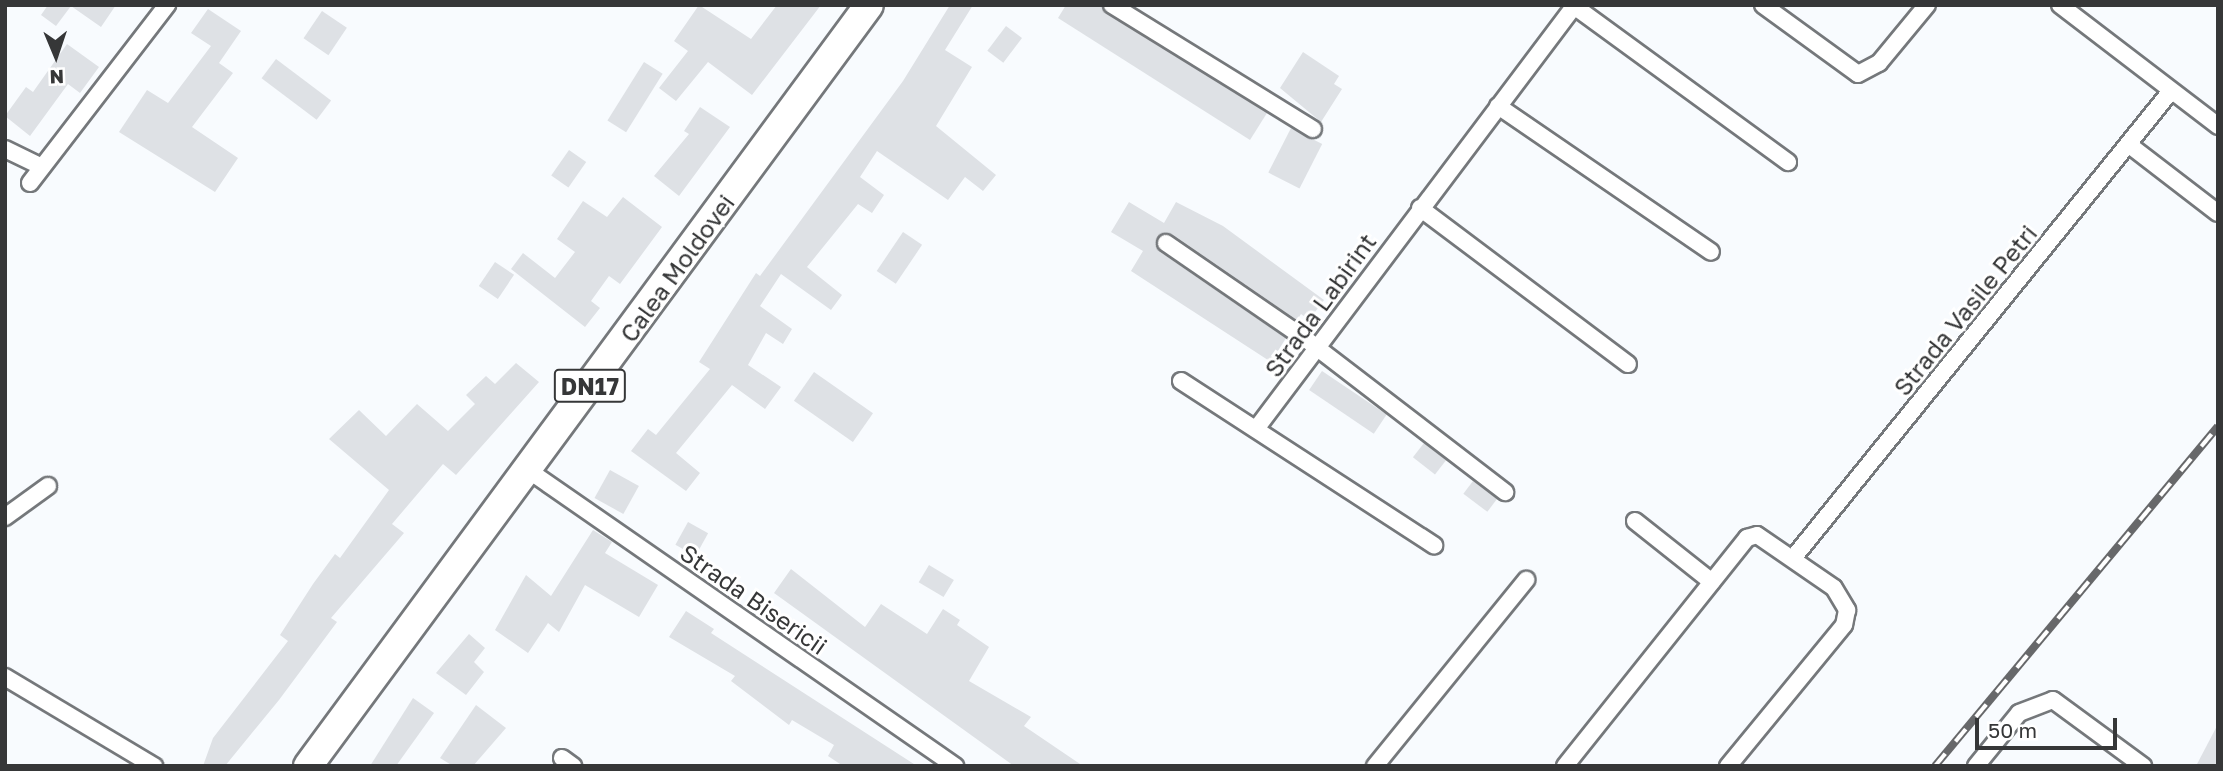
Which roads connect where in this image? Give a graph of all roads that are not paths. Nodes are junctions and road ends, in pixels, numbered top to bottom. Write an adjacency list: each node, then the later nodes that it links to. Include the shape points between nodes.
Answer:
1 (167, 5): 15 (street)
2 (869, 5): 25 (highway, Calea Moldovei / DN17)
3 (1112, 5): 11 (street)
4 (1763, 5): 5 (street, via 1858,74 1879,63)
5 (1927, 5)
6 (2060, 5): 8 (street)
7 (1574, 6): 9 (street, Strada Labirint); 14 (street, Strada Labirint)
8 (2171, 91): 10 (street); 12 (street, Strada Vasile Petri)
9 (1498, 106): 17 (street, Strada Labirint); 20 (street)
10 (2218, 126)
11 (1313, 130)
12 (2127, 144): 18 (street); 31 (street, Strada Vasile Petri)
13 (5, 149): 15 (street)
14 (1788, 162)
15 (43, 167): 16 (street)
16 (30, 183)
17 (1420, 208): 21 (street, Strada Labirint); 22 (street)
18 (2218, 213)
19 (1166, 243): 21 (street)
20 (1711, 252)
21 (1314, 351): 24 (street, Strada Labirint); 27 (street)
22 (1628, 364)
23 (1181, 381): 24 (street)
24 (1256, 429): 30 (street)
25 (528, 470): 36 (highway, Calea Moldovei / DN17); 37 (street, Strada Bisericii)
26 (48, 486): 28 (street)
27 (1505, 492)
28 (5, 517)
29 (1634, 521): 33 (street)
30 (1434, 545)
31 (1794, 557): 33 (street, via 1756,535); 40 (street, via 1843,598 1844,625)
32 (1526, 580): 38 (street)
33 (1712, 582): 39 (street)
34 (5, 677): 35 (street)
35 (154, 766)
36 (308, 766)
37 (955, 766)
38 (1375, 766)
39 (1565, 766)
40 (1728, 766)
41 (1976, 766): 42 (street, via 2019,713 2053,700)
42 (2143, 766)

